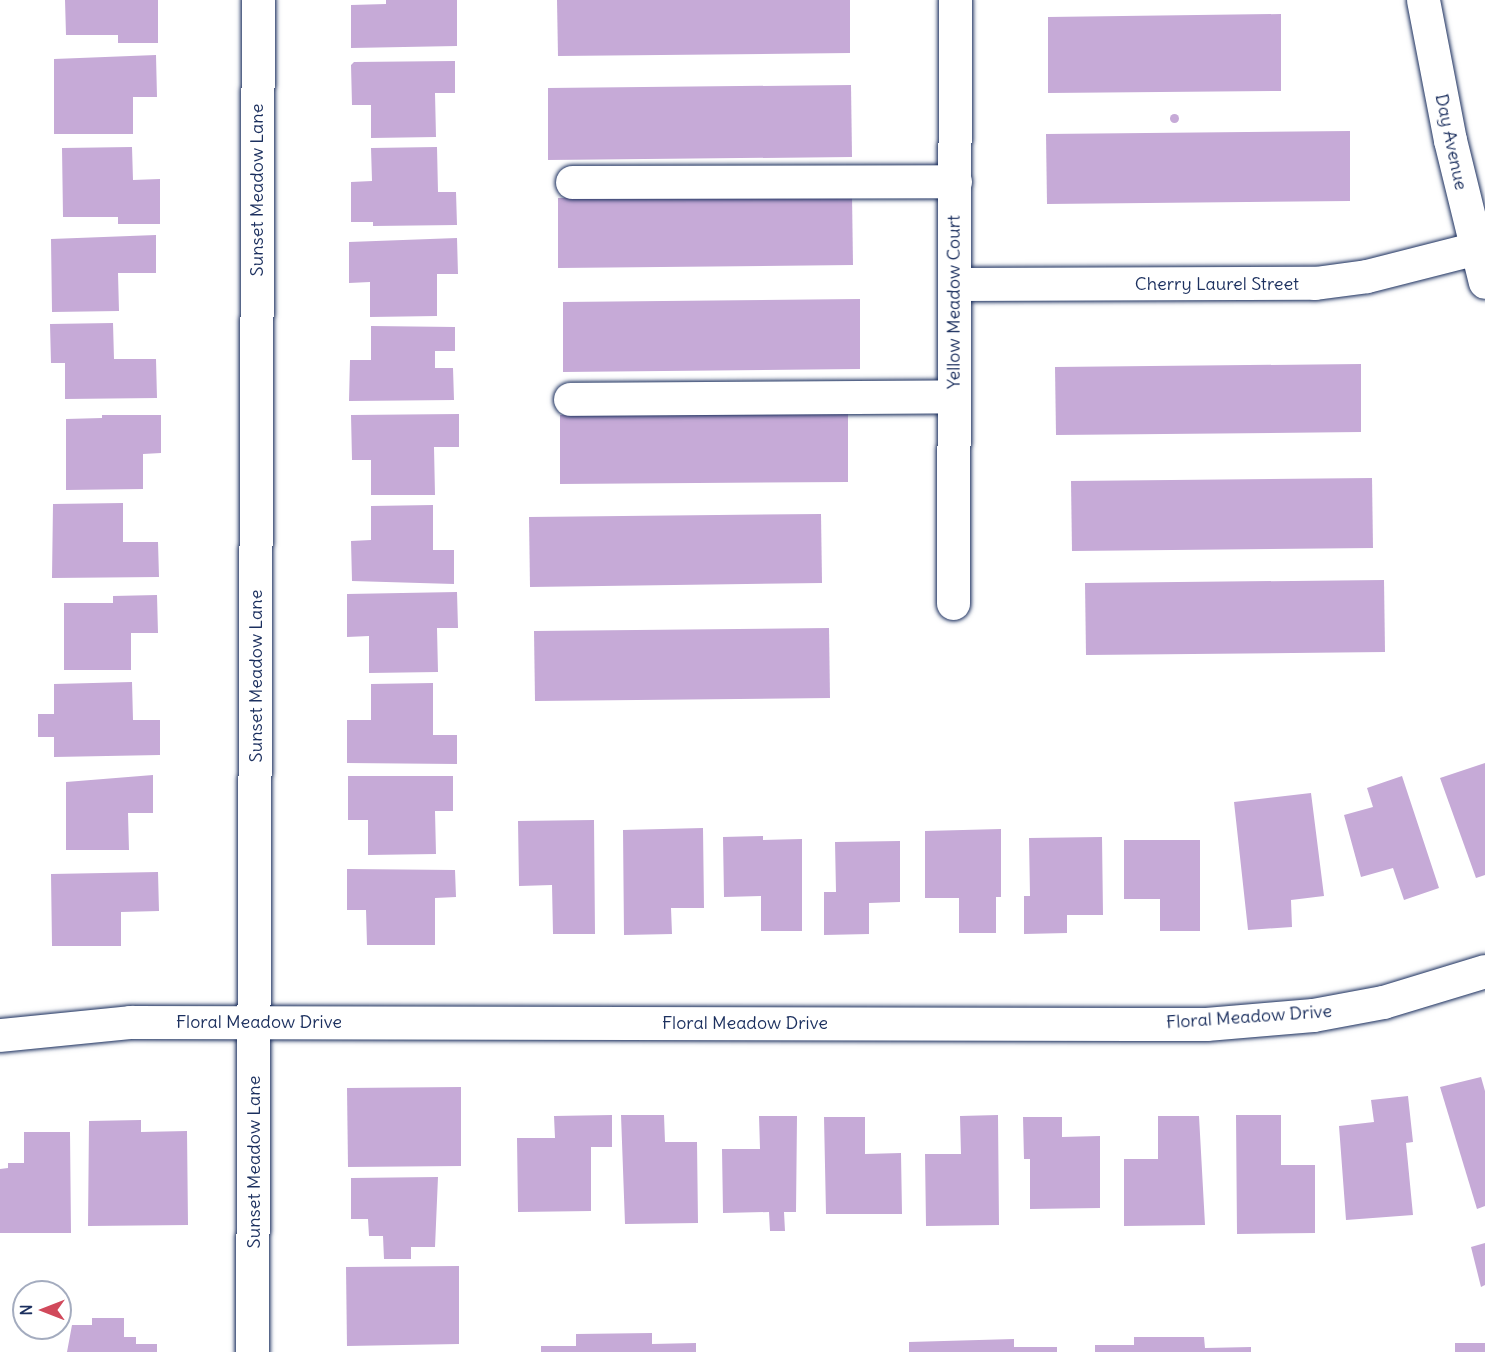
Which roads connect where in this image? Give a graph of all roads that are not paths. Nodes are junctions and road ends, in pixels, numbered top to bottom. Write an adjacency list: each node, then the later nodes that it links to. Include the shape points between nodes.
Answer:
1 (258, 0): 13 (street, Sunset Meadow Lane)
2 (955, 0): 4 (street, Yellow Meadow Court)
3 (1423, 0): 6 (street, Day Avenue)
4 (955, 181): 5 (street); 8 (street, Yellow Meadow Court)
5 (572, 182)
6 (1480, 248): 7 (street, Day Avenue); 8 (street, Cherry Laurel Street, via 1367,276 1314,284)
7 (1485, 282)
8 (955, 284): 9 (street, Yellow Meadow Court)
9 (954, 396): 10 (street); 11 (street, Yellow Meadow Court)
10 (570, 399)
11 (953, 603)
12 (1485, 971): 13 (street, Floral Meadow Drive, via 1383,1002 1312,1015 1206,1024)
13 (255, 1021): 14 (street, Floral Meadow Drive, via 130,1022); 15 (street, Sunset Meadow Lane)
14 (0, 1035)
15 (252, 1352)

